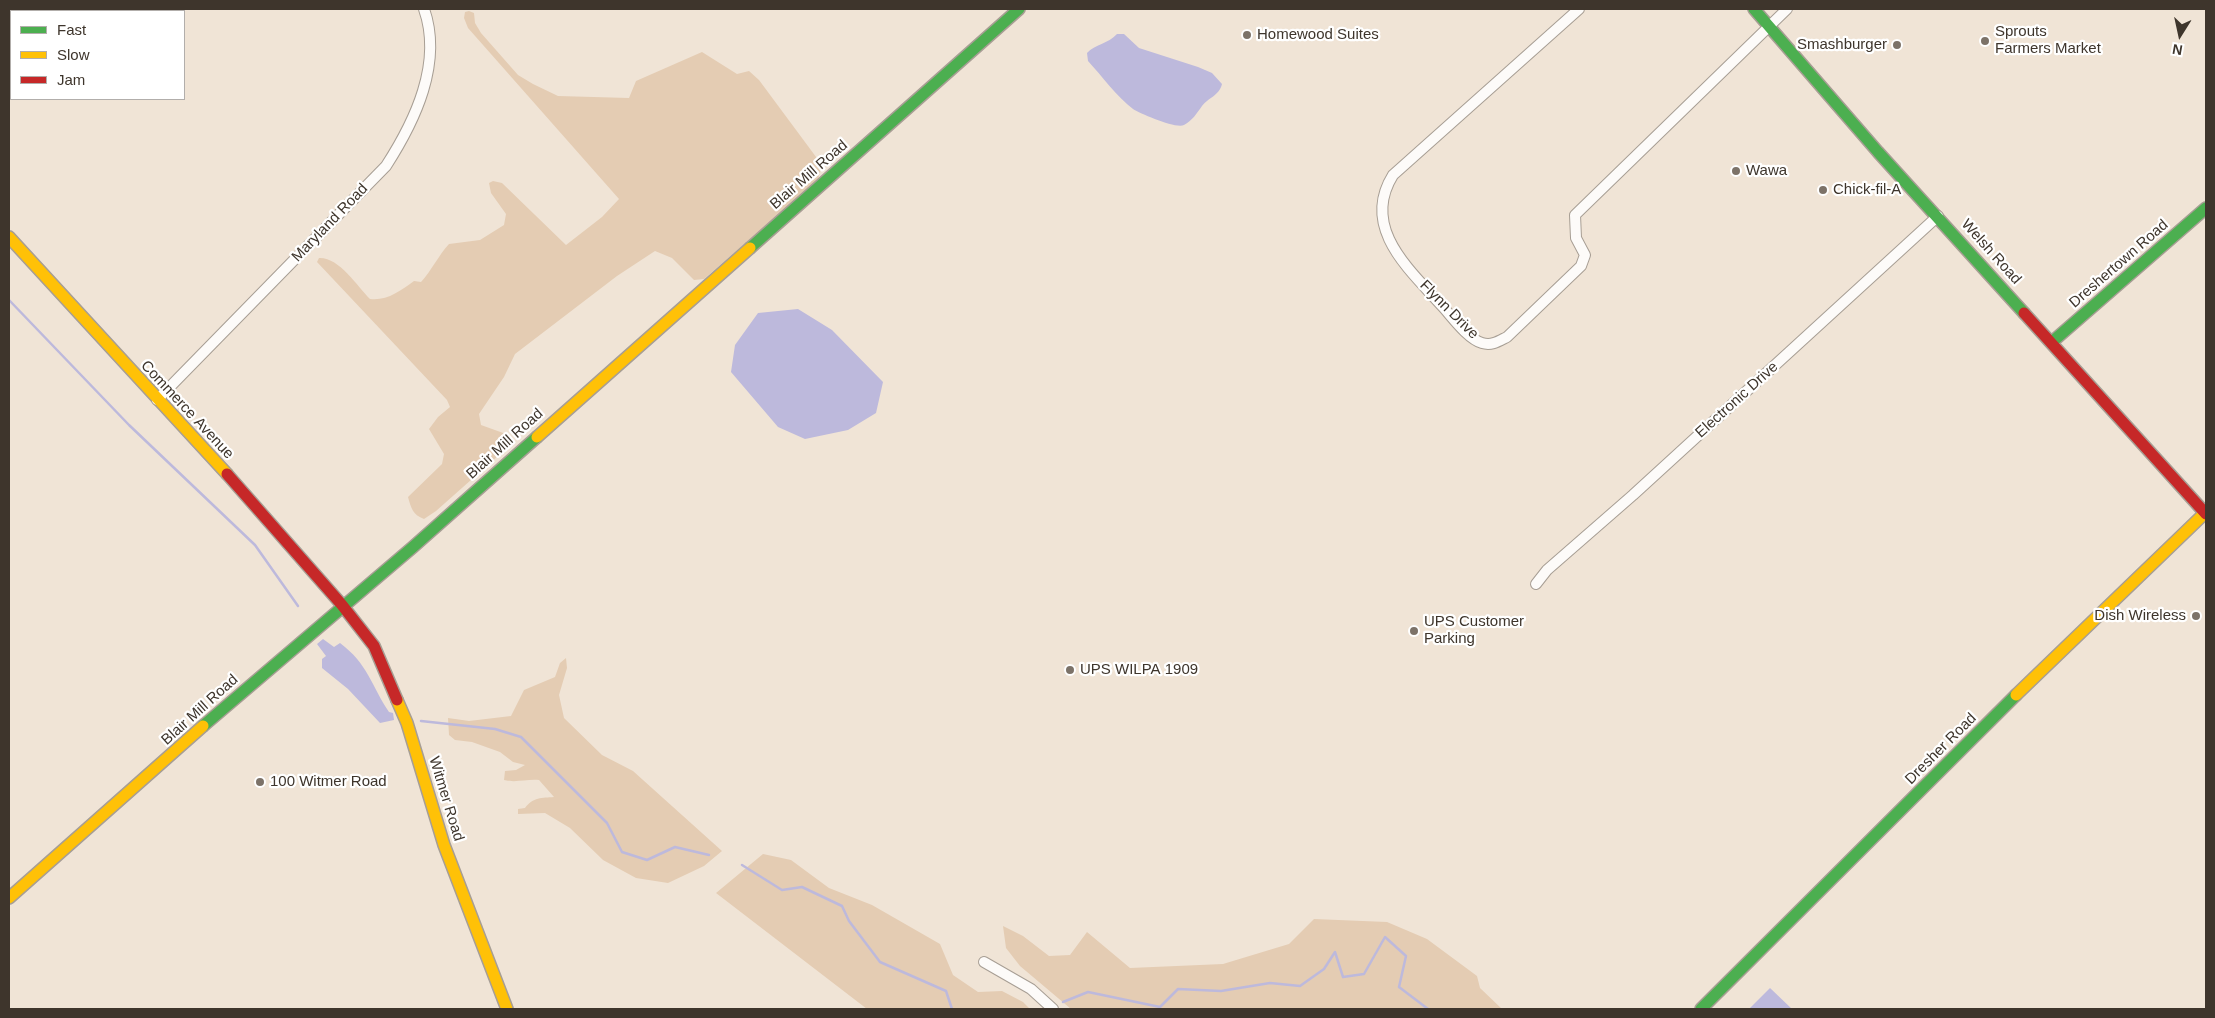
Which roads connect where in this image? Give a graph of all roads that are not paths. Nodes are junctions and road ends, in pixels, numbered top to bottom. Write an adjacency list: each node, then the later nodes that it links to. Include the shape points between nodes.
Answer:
1 (424, 9): 11 (street, Maryland Road, via 429,59 422,99 405,136 386,166)
2 (1019, 9): 14 (main road, Blair Mill Road, via 413,547)
3 (1580, 9): 6 (street, Flynn Drive, via 1393,175 1388,184 1382,217 1390,244 1445,309 1484,344 1493,344 1508,337 1581,266 1586,255 1576,238 1575,215)
4 (1754, 9): 6 (main road, Welsh Road)
5 (1786, 9): 6 (street)
6 (1768, 25): 8 (main road, Welsh Road)
7 (2206, 208): 10 (main road, Dreshertown Road)
8 (1938, 216): 10 (main road, Welsh Road); 13 (street, Electronic Drive, via 1547,570)
9 (9, 237): 11 (main road, Commerce Avenue)
10 (2052, 342): 12 (main road, Welsh Road)
11 (157, 400): 14 (main road, Commerce Avenue)
12 (2206, 513): 19 (main road, Dresher Road, via 2002,708)
13 (1536, 584)
14 (342, 605): 15 (main road, Blair Mill Road); 17 (main road, Witmer Road, via 374,646 402,711 444,845)
15 (9, 898)
16 (984, 962): 18 (street, via 1031,990)
17 (507, 1009)
18 (1053, 1009)
19 (1701, 1009)

